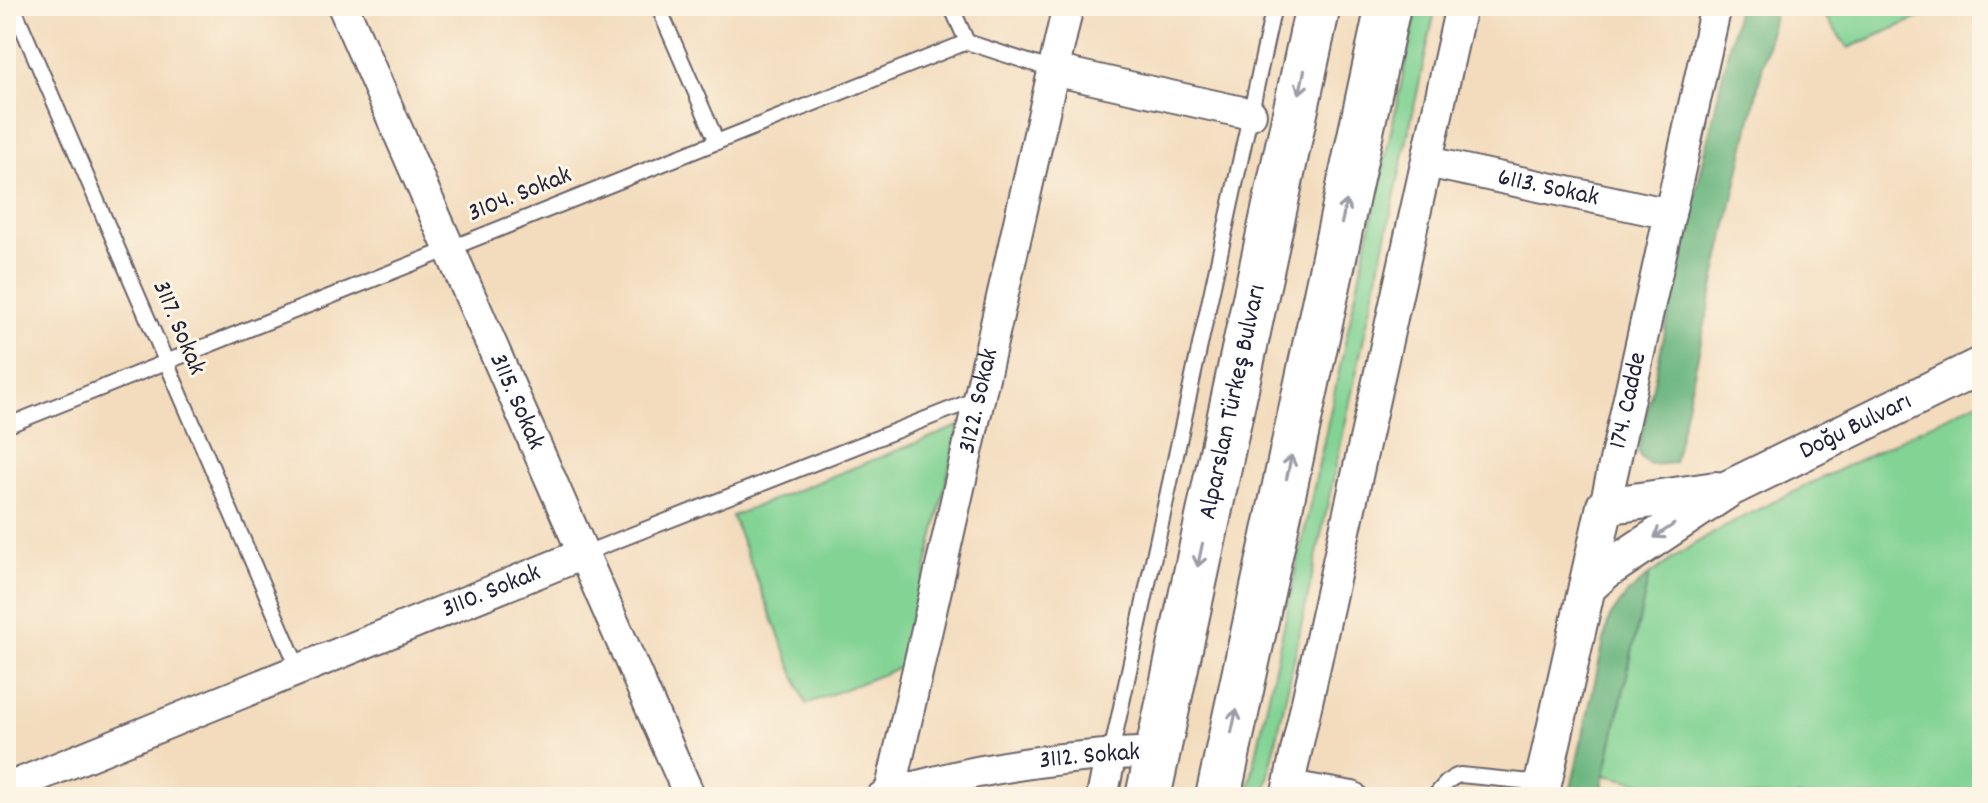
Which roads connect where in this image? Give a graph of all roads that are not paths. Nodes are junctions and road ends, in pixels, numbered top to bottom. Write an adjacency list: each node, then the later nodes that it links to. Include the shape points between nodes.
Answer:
1 (13, 6): 18 (lane, 3117. Sokak)
2 (343, 6): 17 (street, 3115. Sokak)
3 (658, 6): 14 (lane)
4 (951, 6): 11 (lane)
5 (1068, 6): 12 (street, 3122. Sokak)
6 (1274, 6): 13 (lane)
7 (1318, 6): 27 (highway, Alparslan Türkeş Bulvarı, one-way to 27)
8 (1388, 6): 36 (highway, one-way to 8)
9 (1461, 6): 15 (street)
10 (1716, 6): 16 (street, 174. Cadde)
11 (967, 42): 12 (lane); 14 (lane, 3104. Sokak)
12 (1053, 70): 13 (street); 20 (street, 3122. Sokak)
13 (1251, 114): 28 (lane)
14 (717, 142): 17 (lane, 3104. Sokak)
15 (1427, 162): 16 (street, 6113. Sokak); 31 (street)
16 (1670, 214): 23 (street, 174. Cadde)
17 (449, 249): 18 (lane, 3104. Sokak); 24 (street, 3115. Sokak)
18 (167, 362): 21 (lane, 3104. Sokak); 26 (lane, 3117. Sokak)
19 (1982, 365): 22 (street, Doğu Bulvarı)
20 (979, 398): 24 (lane, 3110. Sokak); 32 (street, 3122. Sokak)
21 (6, 426)
22 (1730, 488): 23 (street, Doğu Bulvarı); 25 (street, Doğu Bulvarı, one-way to 25)
23 (1605, 506): 25 (street, 174. Cadde)
24 (583, 554): 26 (street, 3110. Sokak); 33 (street, 3115. Sokak)
25 (1587, 587): 30 (street, 174. Cadde)
26 (299, 670): 29 (street, 3110. Sokak)
27 (1158, 752): 28 (street, 3112. Sokak); 35 (highway, Alparslan Türkeş Bulvarı)
28 (1111, 753): 32 (street, 3112. Sokak, via 1005,765); 34 (street)
29 (8, 790)
30 (1542, 790): 38 (lane, via 1460,775)
31 (1288, 792): 37 (street)
32 (887, 796)
33 (690, 797)
34 (1102, 797)
35 (1148, 797)
36 (1218, 797)
37 (1352, 797)
38 (1434, 797)

